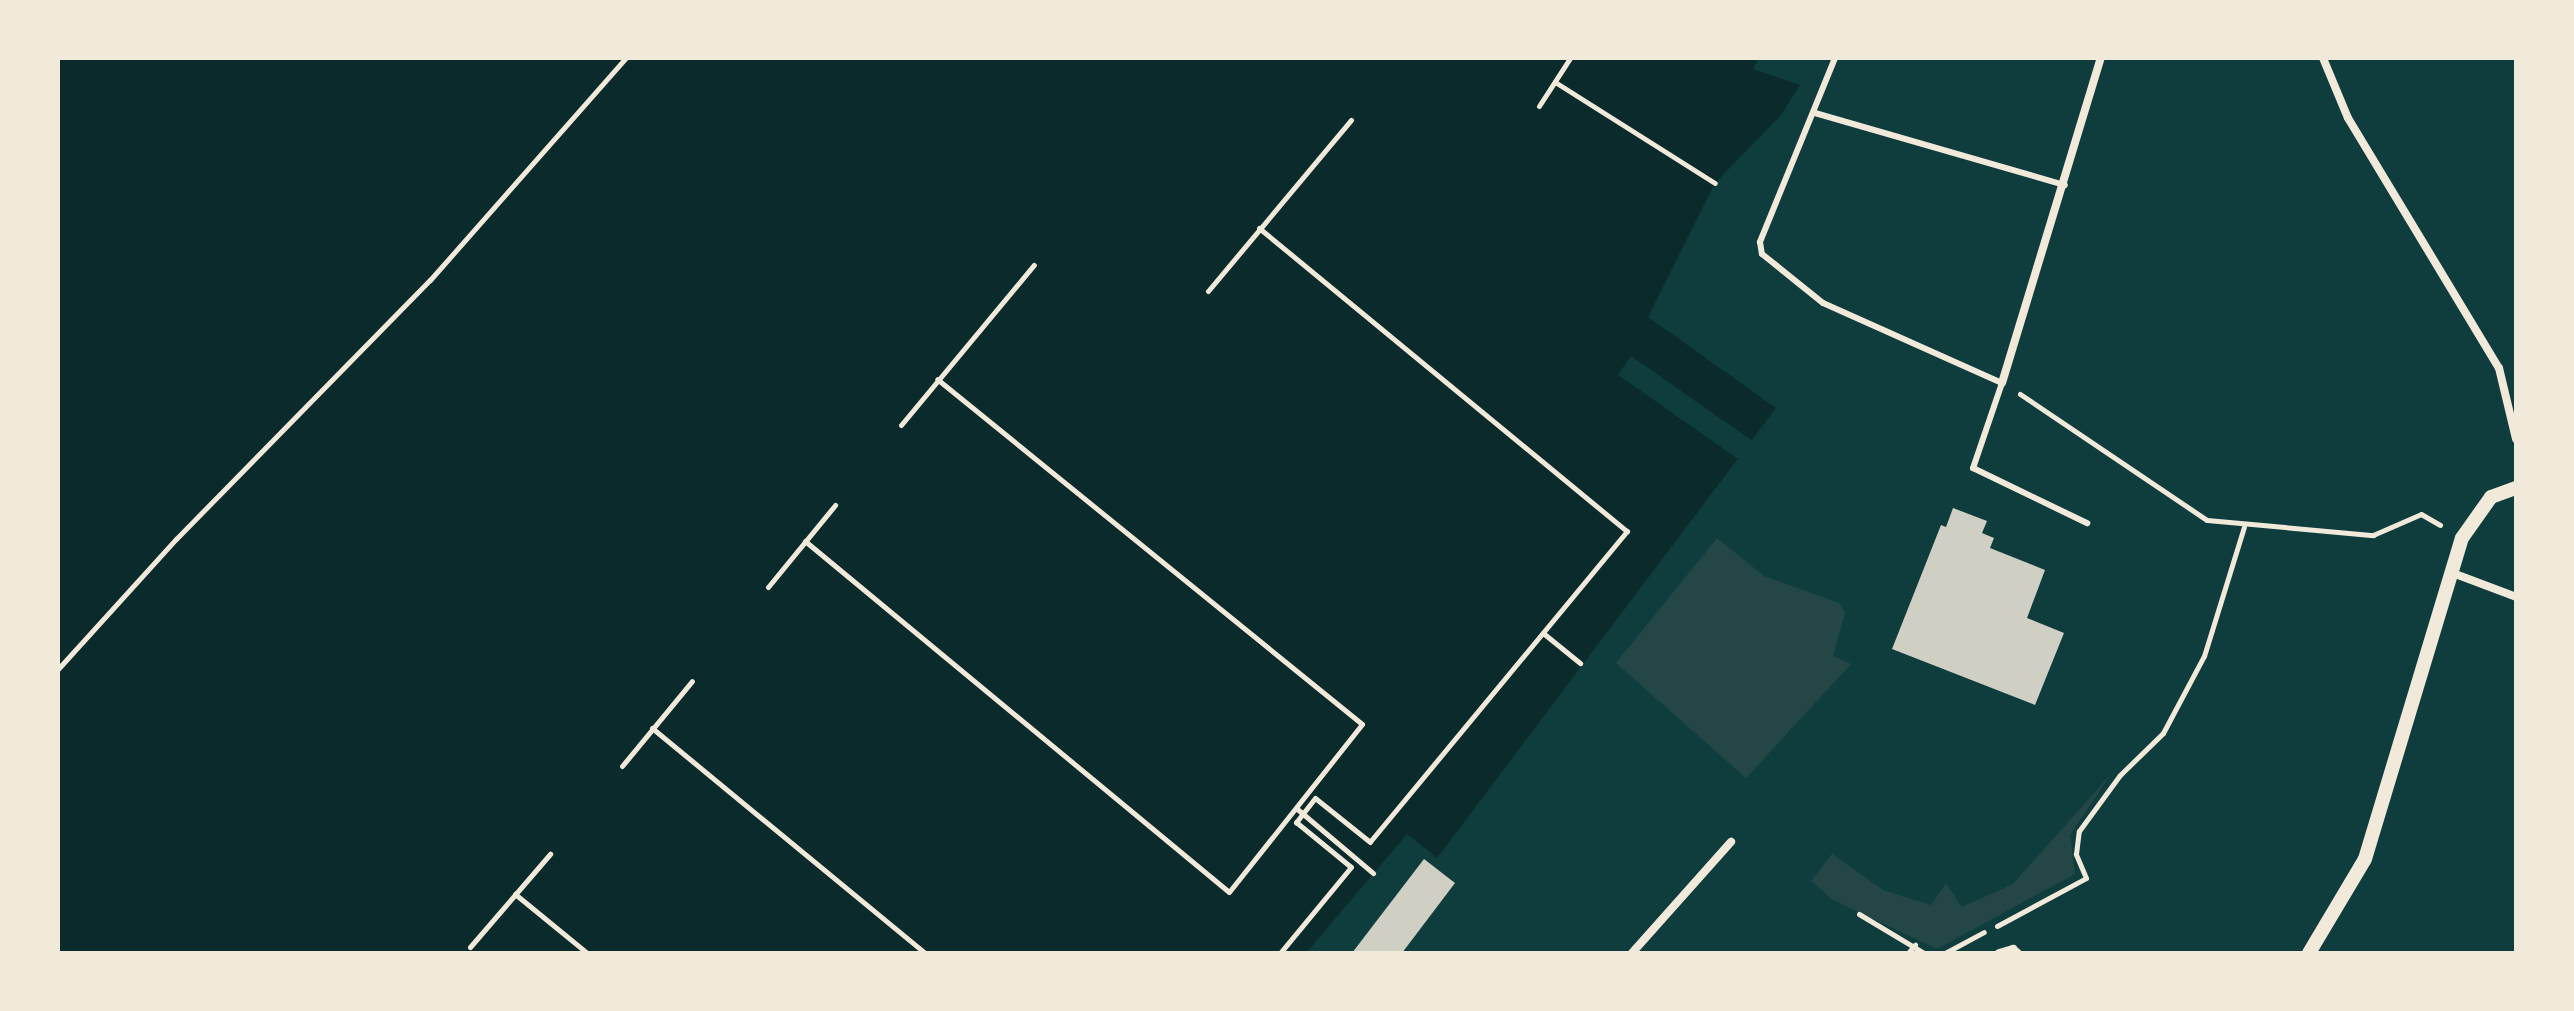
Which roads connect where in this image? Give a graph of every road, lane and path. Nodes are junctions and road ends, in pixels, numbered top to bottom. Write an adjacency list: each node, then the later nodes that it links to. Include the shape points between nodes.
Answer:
1 (626, 58): 30 (path, via 430,280 176,539)
2 (1570, 58): 7 (path)
3 (1835, 58): 8 (lane)
4 (2323, 58): 18 (street, via 2355,130 2499,368)
5 (2098, 59): 11 (street)
6 (1555, 82): 10 (path)
7 (1539, 106)
8 (1815, 113): 11 (lane); 16 (lane, via 1764,232 1762,254 1823,303)
9 (1351, 120): 12 (path)
10 (1715, 183)
11 (2065, 185): 16 (street)
12 (1259, 228): 14 (path); 28 (path, via 1627,531)
13 (1034, 265): 15 (path)
14 (1208, 291)
15 (937, 379): 17 (path); 34 (path, via 1362,724)
16 (2002, 383): 21 (lane, via 1973,468); 22 (path, via 2207,520)
17 (901, 425)
18 (2516, 439)
19 (2516, 488): 23 (street, via 2491,497)
20 (835, 505): 24 (path)
21 (2087, 523)
22 (2244, 527): 23 (path, via 2373,535 2421,514); 49 (path, via 2204,656 2163,733 2120,775 2079,831 2076,854 2086,878)
23 (2462, 538): 25 (street)
24 (805, 541): 26 (path); 34 (path, via 1229,892)
25 (2450, 572): 27 (street); 52 (street, via 2365,859)
26 (768, 587)
27 (2516, 597)
28 (1543, 633): 29 (path); 35 (path, via 1370,842 1315,798)
29 (1580, 663)
30 (58, 669)
31 (692, 681): 32 (path)
32 (652, 728): 33 (path); 44 (path)
33 (622, 766)
34 (1296, 808): 35 (path)
35 (1303, 813): 38 (path); 45 (path, via 1296,822 1351,867)
36 (1731, 842): 46 (street)
37 (550, 854): 39 (path)
38 (1373, 873)
39 (515, 894): 42 (path); 43 (path)
40 (1859, 914): 41 (path)
41 (1915, 945): 47 (path); 48 (path)
42 (470, 947)
43 (587, 953)
44 (925, 953)
45 (1280, 953)
46 (1632, 953)
47 (1908, 953)
48 (1924, 953)
49 (1945, 953)
50 (1999, 953): 51 (street)
51 (2018, 953)
52 (2309, 953)

